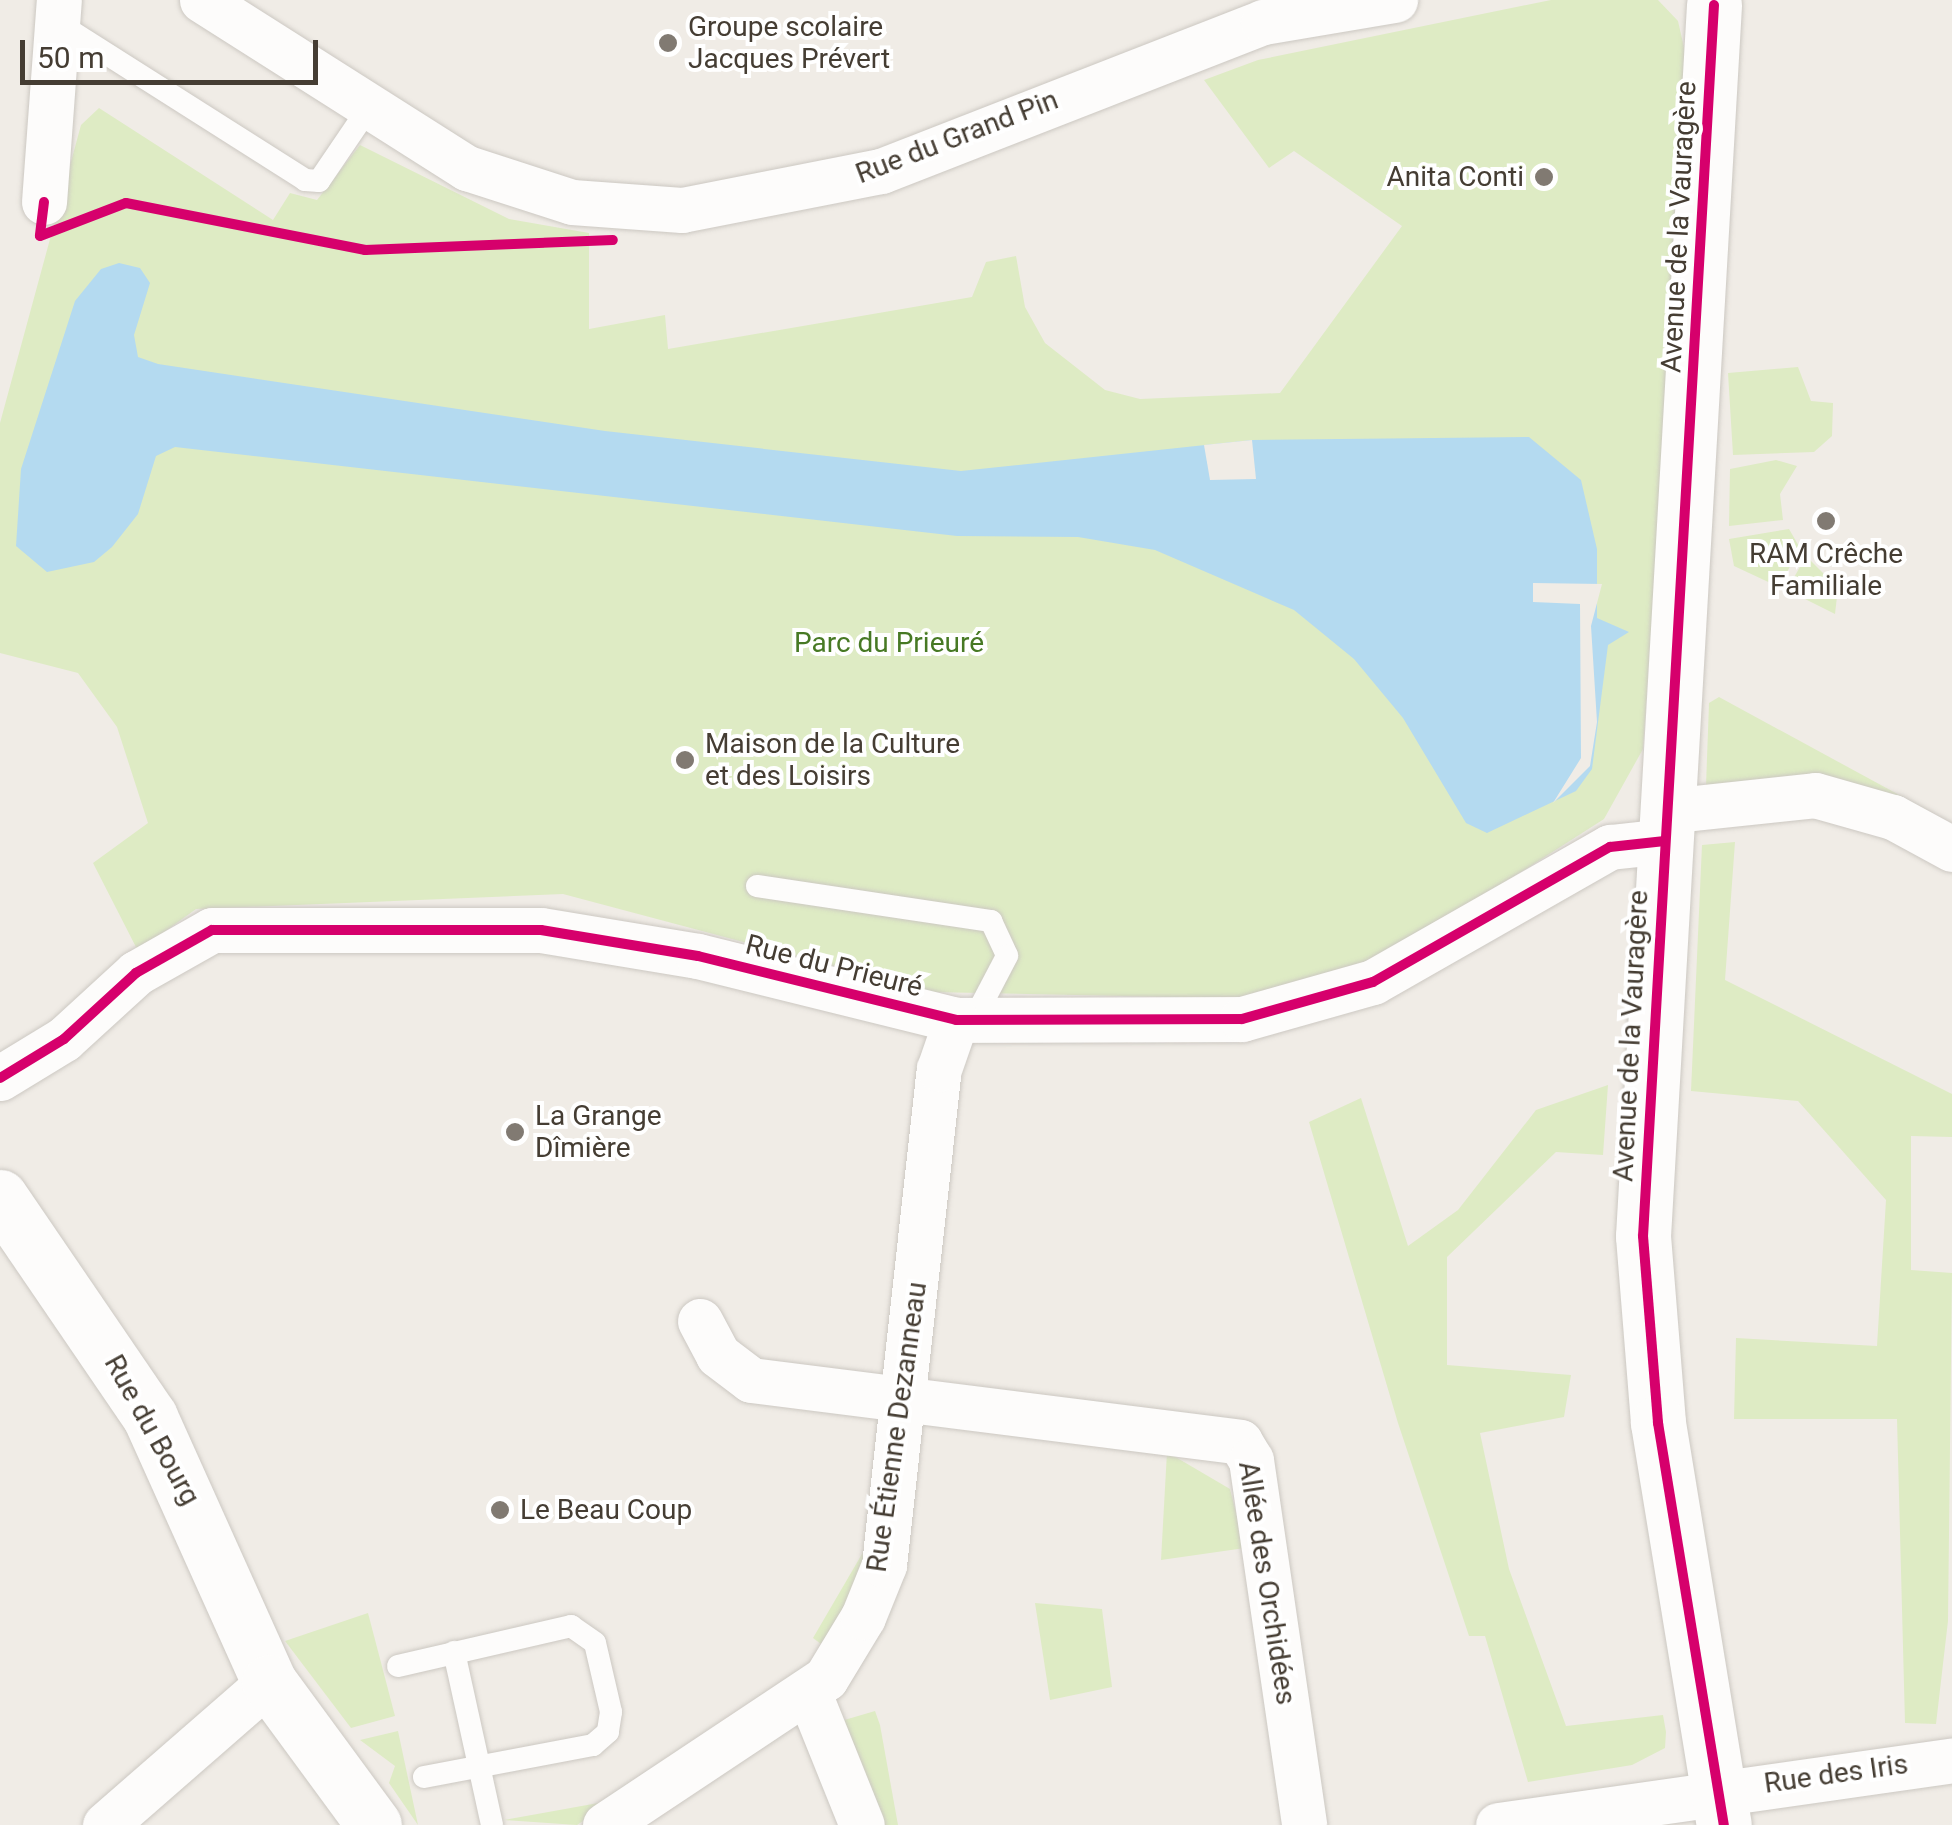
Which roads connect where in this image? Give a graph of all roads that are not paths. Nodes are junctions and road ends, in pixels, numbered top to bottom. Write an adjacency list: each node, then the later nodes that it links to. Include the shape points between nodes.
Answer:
1 (202, 0): 5 (street, Rue du Grand Pin)
2 (1395, 0): 5 (street, Rue du Grand Pin, via 1262,22 881,171 702,208 543,195 467,168)
3 (1718, 2): 7 (street, Avenue de la Vauragère)
4 (59, 11): 5 (lane, via 305,180 319,181); 6 (street)
5 (368, 110)
6 (44, 202)
7 (1665, 826): 8 (street, Rue du Prieuré, via 1815,796 1893,818); 10 (street, Rue du Prieuré, via 1618,844 1373,982 1302,1009 1242,1019); 22 (street, Avenue de la Vauragère, via 1646,1300)
8 (1952, 849)
9 (757, 886): 10 (lane, via 991,920 1006,956)
10 (964, 1021): 11 (street, Rue du Prieuré, via 698,956 489,927 212,930 136,972 64,1039); 14 (street, Rue Étienne Dezanneau, via 939,1069)
11 (0, 1078)
12 (0, 1197): 17 (street, Rue du Bourg, via 150,1418)
13 (700, 1321): 14 (street, via 718,1355 751,1380)
14 (904, 1398): 18 (street, Rue Étienne Dezanneau, via 884,1565 842,1658); 28 (street, Allée des Orchidées, via 1240,1442 1251,1460)
15 (454, 1652): 16 (lane); 20 (lane); 20 (lane, via 571,1626 594,1643 611,1712 608,1732 593,1744)
16 (398, 1666)
17 (268, 1682): 23 (street); 24 (street, Rue du Bourg)
18 (808, 1691): 26 (street, Rue Étienne Dezanneau); 27 (street)
19 (1952, 1760): 22 (street, Rue des Iris)
20 (480, 1767): 21 (lane); 25 (lane)
21 (424, 1777)
22 (1722, 1808): 29 (street, Rue des Iris)
23 (106, 1825)
24 (374, 1825)
25 (492, 1825)
26 (605, 1825)
27 (862, 1825)
28 (1304, 1825)
29 (1498, 1825)

